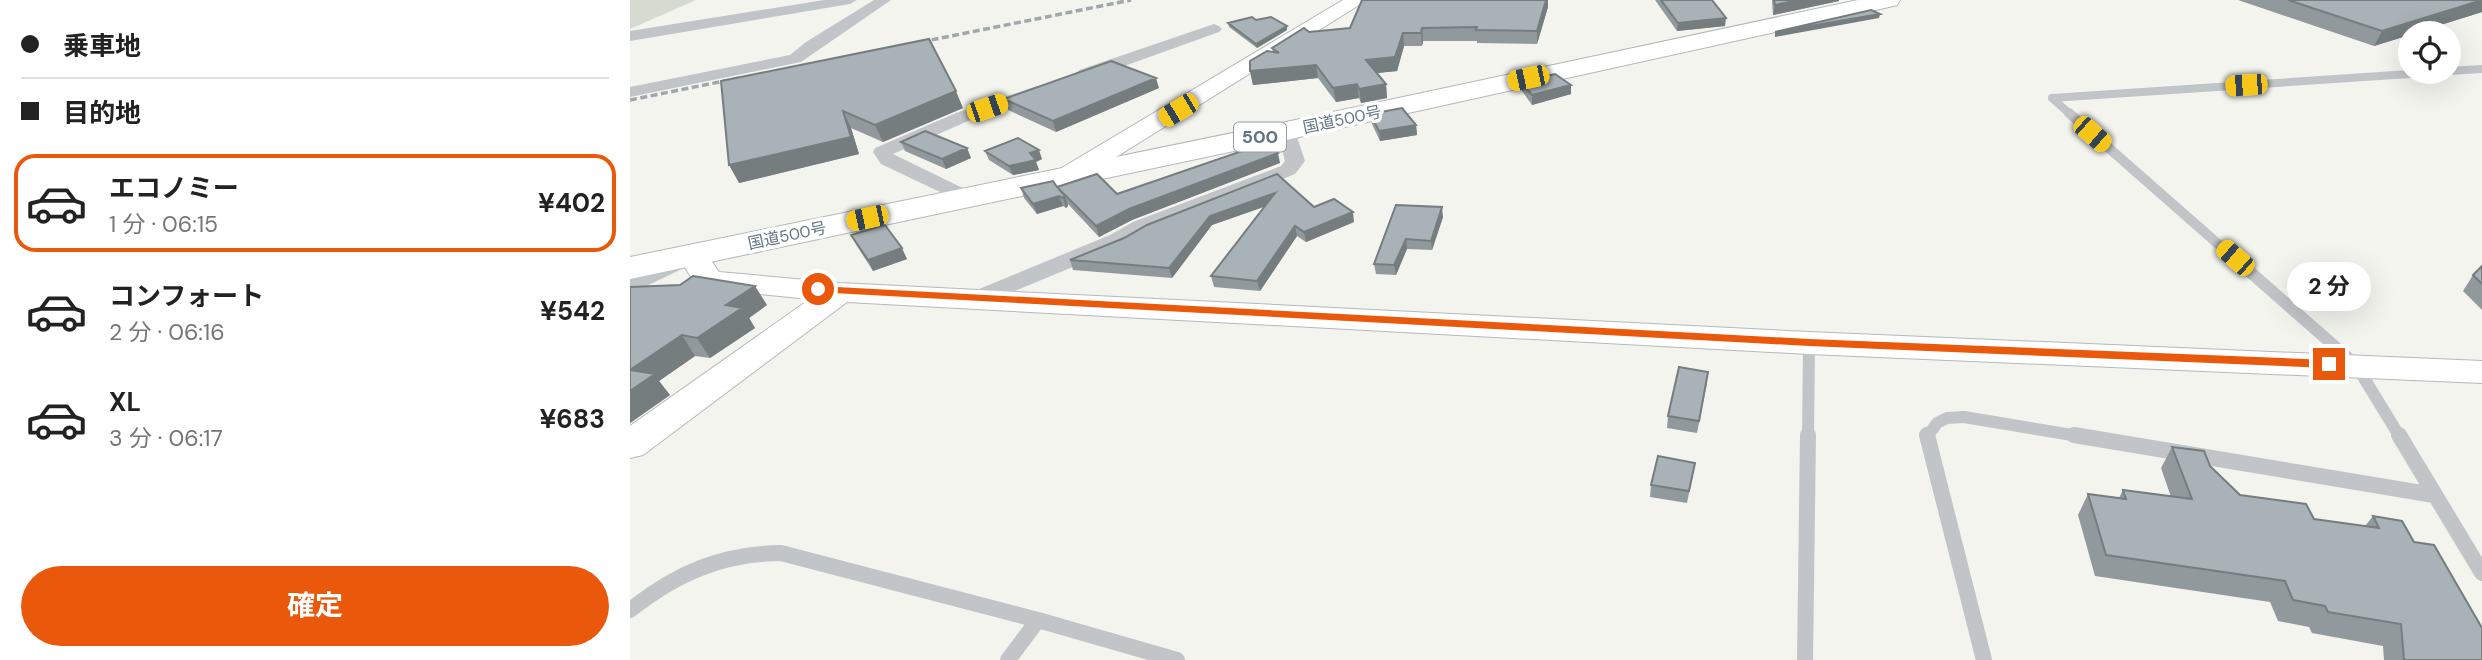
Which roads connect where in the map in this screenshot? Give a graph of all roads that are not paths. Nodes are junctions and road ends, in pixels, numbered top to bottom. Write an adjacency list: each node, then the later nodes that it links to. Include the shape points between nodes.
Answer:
1 (850, 0): 6 (street)
2 (884, 0): 10 (street, via 795,59)
3 (1357, 0): 12 (street)
4 (1889, 0): 11 (highway, 国道500号 / 500)
5 (1213, 29): 13 (street, via 962,117 882,152 888,160)
6 (630, 36)
7 (2482, 69): 8 (lane)
8 (2461, 70)
9 (2398, 75): 20 (lane, via 2052,98)
10 (630, 92)
11 (1286, 131): 12 (highway, 国道500号 / 500); 18 (street, via 1295,161 1288,170 1141,226 1118,240)
12 (1069, 175): 13 (highway, 国道500号 / 500)
13 (968, 198): 14 (highway, 国道500号 / 500)
14 (692, 255): 15 (highway, 国道500号 / 500); 16 (street); 17 (street, via 709,281)
15 (630, 268)
16 (630, 286)
17 (839, 292): 18 (street); 22 (street)
18 (975, 299): 19 (street)
19 (1809, 343): 20 (street); 29 (lane)
20 (2356, 365): 21 (street); 23 (lane)
21 (2482, 372)
22 (630, 445)
23 (2434, 495): 24 (lane); 30 (lane, via 1964,416 1942,420 1927,436)
24 (2482, 573)
25 (630, 610): 26 (lane, via 678,575 729,555 752,552 781,554)
26 (1038, 620): 27 (lane); 28 (lane)
27 (1008, 660)
28 (1177, 660)
29 (1805, 660)
30 (1984, 660)

